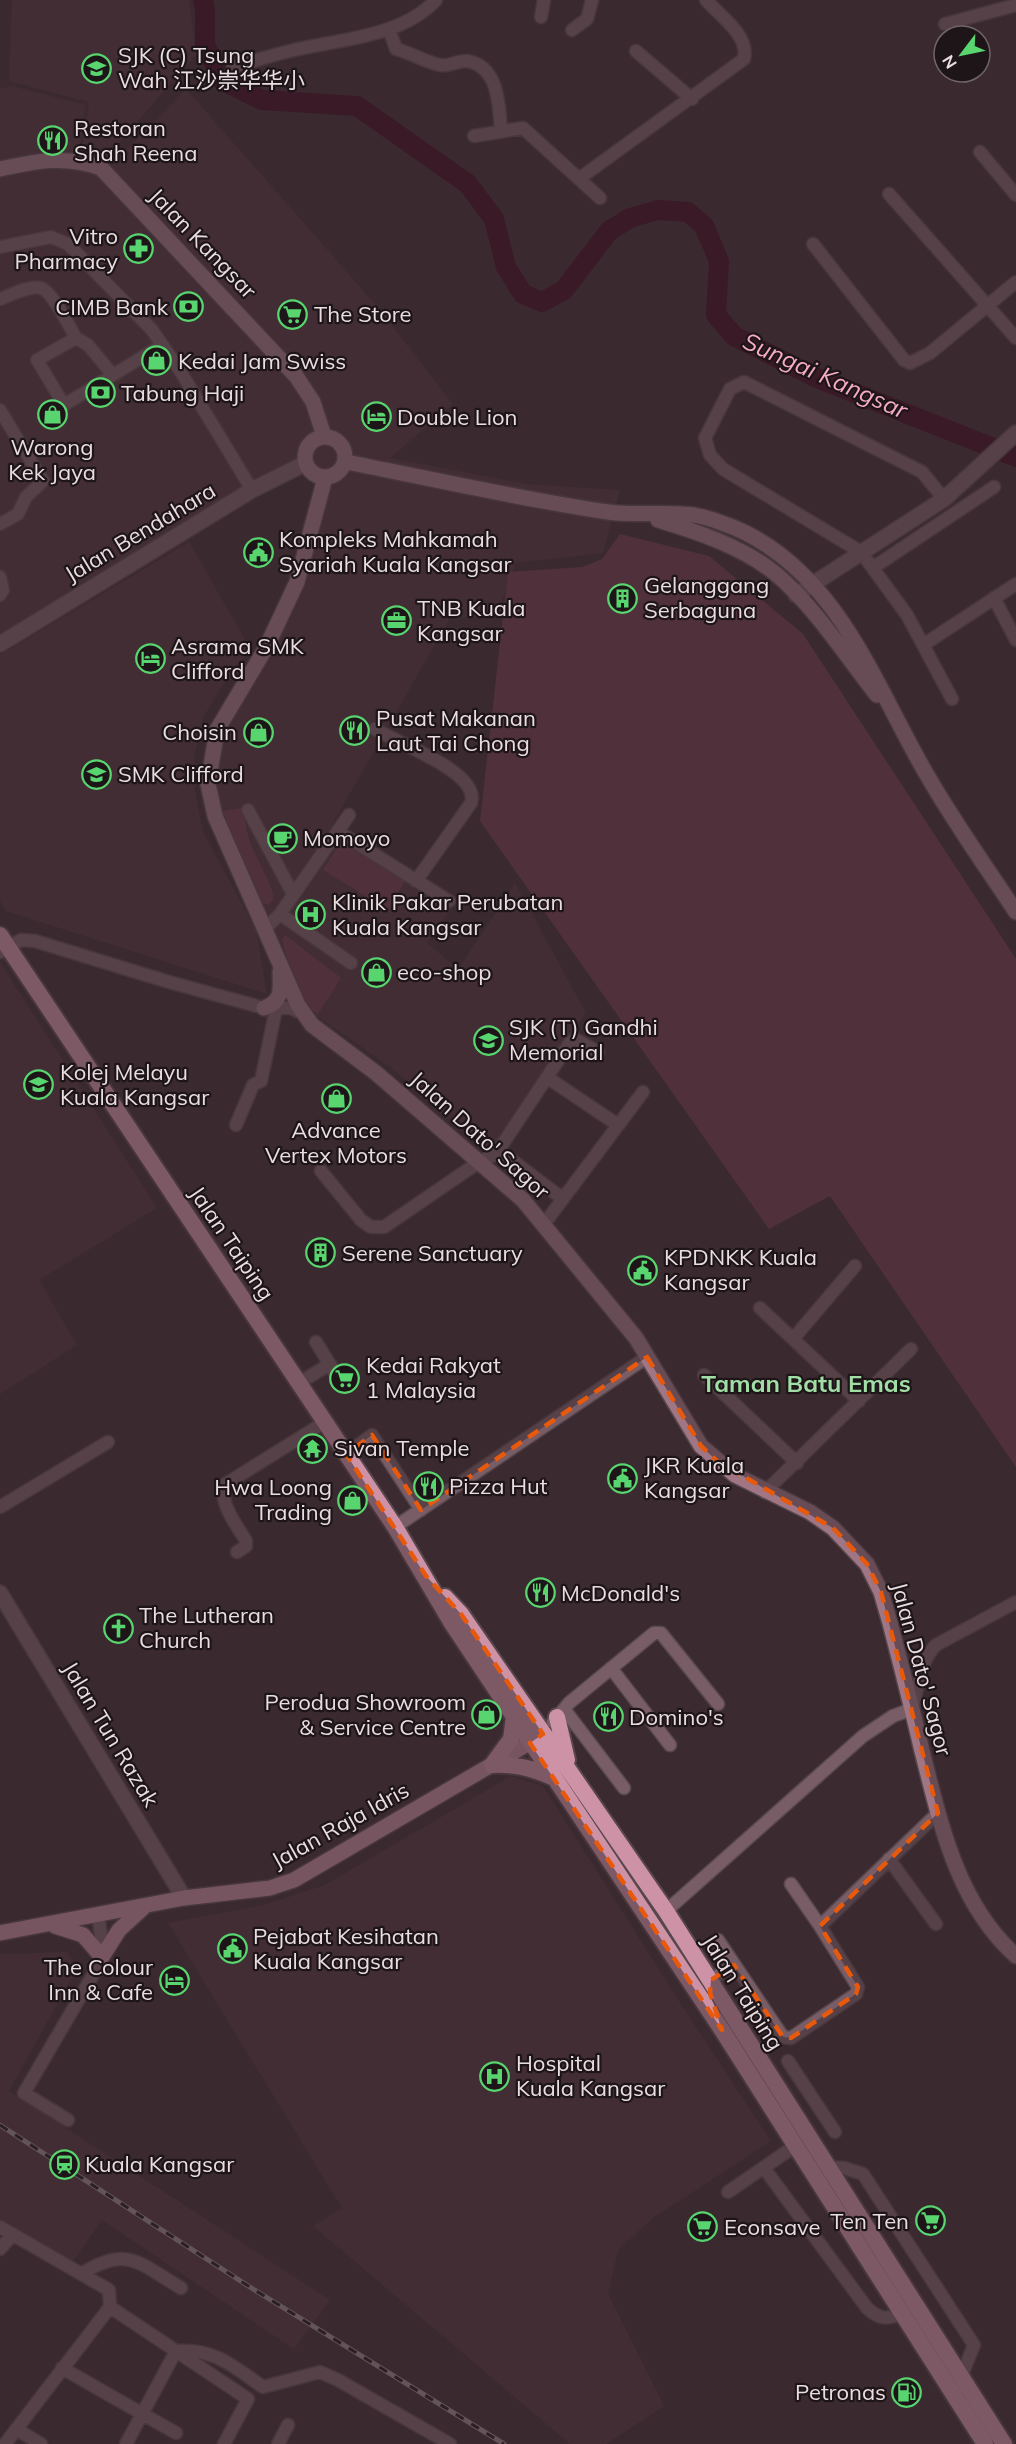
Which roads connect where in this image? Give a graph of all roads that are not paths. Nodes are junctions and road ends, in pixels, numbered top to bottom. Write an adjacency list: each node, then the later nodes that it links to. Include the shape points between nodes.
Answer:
1 (544, 0): 6 (street)
2 (592, 0): 9 (street, via 587,19)
3 (706, 0): 12 (street, via 741,37 746,50 744,59)
4 (434, 1): 8 (street)
5 (1016, 5): 7 (street)
6 (541, 17)
7 (945, 24)
8 (389, 29): 11 (street); 13 (street, via 396,49 441,66 472,62 486,72 498,96)
9 (572, 30)
10 (636, 51): 12 (street)
11 (233, 67)
12 (692, 99): 17 (street)
13 (501, 131): 14 (street); 17 (street, via 525,129)
14 (474, 136)
15 (980, 152): 19 (street)
16 (0, 169): 32 (main road, Jalan Kangsar, via 48,159 78,161 101,168 283,360 313,402)
17 (580, 178): 20 (street)
18 (889, 194): 25 (street)
19 (1016, 195)
20 (600, 198)
21 (813, 244): 25 (street, via 910,363 930,353)
22 (0, 247): 28 (street, via 51,237 68,244)
23 (1016, 282): 25 (street)
24 (0, 299): 26 (street, via 42,288)
25 (988, 305): 27 (street)
26 (76, 338): 29 (street, via 88,345); 29 (street, via 37,360 64,405)
27 (1016, 338)
28 (162, 345): 29 (street); 37 (street)
29 (113, 375)
30 (0, 410): 40 (street, via 43,481 26,497 18,514)
31 (1016, 433): 38 (street)
32 (324, 436): 33 (main road, via 341,444); 34 (main road, via 309,445)
33 (346, 462): 35 (main road, via 338,473); 39 (main road)
34 (306, 463): 35 (main road, via 313,474); 37 (street, Jalan Bendahara)
35 (325, 478): 63 (main road, Jalan Dato' Sagor, via 297,582 267,646 225,712 212,750 208,784 215,816)
36 (994, 487): 42 (street)
37 (252, 490): 50 (street, Jalan Bendahara)
38 (944, 499): 41 (street); 41 (street, via 922,472 748,383 734,385 705,438 716,462 734,477)
39 (641, 515): 44 (main road, via 695,516 744,532 788,560); 46 (main road, via 734,548 776,574)
40 (0, 524)
41 (861, 552): 42 (street); 44 (street)
42 (874, 567): 51 (street)
43 (0, 577): 47 (street)
44 (812, 584): 46 (street); 53 (main road, via 830,603 868,662)
45 (1016, 584): 48 (street)
46 (796, 595): 53 (main road)
47 (0, 596)
48 (994, 598): 49 (street); 51 (street)
49 (1016, 640)
50 (0, 644)
51 (923, 645): 52 (street)
52 (952, 699)
53 (892, 715): 61 (main road, via 928,778)
54 (375, 729): 58 (street, via 439,763 471,788 471,803)
55 (248, 810): 59 (street)
56 (349, 816): 57 (street)
57 (339, 832): 58 (street); 59 (street)
58 (416, 881): 60 (street)
59 (293, 894): 62 (street)
60 (449, 902)
61 (1016, 912)
62 (280, 914): 63 (street); 65 (street)
63 (264, 930): 66 (main road, Jalan Dato' Sagor)
64 (3, 945): 67 (street, via 35,941); 87 (highway, Jalan Taiping)
65 (351, 963)
66 (280, 967): 67 (main road, Jalan Dato' Sagor); 67 (main road, via 279,999 274,1005)
67 (288, 1009): 71 (street, via 261,1081 253,1085); 74 (main road, Jalan Dato' Sagor, via 376,1072)
68 (598, 1052): 69 (street, via 575,1039)
69 (548, 1078): 72 (street); 73 (street)
70 (643, 1092): 72 (street)
71 (236, 1125)
72 (618, 1125): 76 (street)
73 (496, 1154): 74 (street); 76 (street, via 509,1158)
74 (479, 1162): 75 (street, via 384,1227 371,1227 361,1220); 77 (main road, Jalan Dato' Sagor)
75 (321, 1171)
76 (563, 1199): 77 (street)
77 (544, 1224): 83 (main road, Jalan Dato' Sagor)
78 (855, 1266): 80 (street)
79 (760, 1308): 80 (street)
80 (793, 1339): 88 (street)
81 (316, 1342): 84 (street)
82 (911, 1349): 88 (street)
83 (647, 1357): 93 (main road, Jalan Dato' Sagor, via 701,1446 735,1475); 95 (street)
84 (330, 1364): 86 (street); 87 (street)
85 (704, 1375): 92 (street)
86 (340, 1381)
87 (299, 1383): 89 (highway, Jalan Taiping)
88 (859, 1401): 92 (street)
89 (325, 1422): 91 (highway, Jalan Taiping); 97 (street, via 224,1485 222,1494 228,1511 246,1541 246,1546)
90 (108, 1442): 94 (street)
91 (346, 1454): 95 (street, via 372,1435); 96 (highway, Jalan Taiping)
92 (797, 1463): 93 (street)
93 (765, 1492): 103 (main road, Jalan Dato' Sagor, via 810,1512 833,1528 867,1564 887,1612)
94 (0, 1507)
95 (421, 1510): 96 (street)
96 (395, 1527): 98 (highway, Jalan Taiping)
97 (237, 1552)
98 (426, 1576): 105 (highway, Jalan Taiping, via 451,1622); 106 (highway, Jalan Taiping, via 460,1614)
99 (0, 1593): 115 (street, Jalan Tun Razak)
100 (1016, 1602): 103 (street, via 928,1653)
101 (611, 1668): 102 (street, via 646,1638 661,1634); 104 (street); 107 (street)
102 (718, 1704)
103 (912, 1709): 112 (main road, Jalan Dato' Sagor); 117 (street, via 893,1716 863,1736)
104 (560, 1713): 106 (street); 109 (highway); 111 (street)
105 (514, 1716): 106 (highway, Jalan Taiping); 108 (highway, via 511,1739)
106 (537, 1738): 108 (main road, Jalan Raja Idris); 109 (highway, Jalan Taiping); 110 (highway, Jalan Taiping)
107 (670, 1745)
108 (492, 1765): 110 (highway, via 516,1764); 115 (main road, Jalan Raja Idris, via 294,1880 270,1888)
109 (572, 1776): 117 (highway, Jalan Taiping)
110 (555, 1779): 128 (highway, Jalan Taiping)
111 (624, 1788)
112 (938, 1813): 113 (street); 124 (main road, Jalan Dato' Sagor, via 957,1872 970,1898 985,1924)
113 (889, 1859): 120 (street); 121 (street)
114 (791, 1884): 121 (street)
115 (184, 1898): 116 (main road, Jalan Raja Idris)
116 (145, 1906): 118 (main road, Jalan Raja Idris); 125 (main road, via 119,1930)
117 (666, 1911): 127 (highway, Jalan Taiping)
118 (98, 1915): 119 (main road, Jalan Raja Idris); 125 (street)
119 (49, 1924): 122 (main road, Jalan Raja Idris); 125 (main road, via 76,1930 91,1941)
120 (936, 1924)
121 (820, 1926): 126 (street, via 858,1987 856,1994 791,2038 783,2037)
122 (0, 1933)
123 (718, 1941): 126 (street)
124 (1016, 1956)
125 (102, 1957): 132 (street, via 24,2093)
126 (734, 1965): 127 (street)
127 (711, 1980): 128 (highway, via 710,1993); 131 (highway, Jalan Taiping)
128 (722, 2030): 134 (highway, Jalan Taiping)
129 (788, 2061): 130 (street)
130 (801, 2080): 131 (street); 133 (street)
131 (780, 2094): 135 (highway, Jalan Taiping)
132 (68, 2120)
133 (835, 2132)
134 (795, 2146): 136 (street); 144 (highway, Jalan Taiping)
135 (827, 2167): 147 (highway, Jalan Taiping); 147 (street, via 863,2174 974,2345)
136 (764, 2168): 137 (street); 144 (street, via 867,2308 878,2318)
137 (728, 2192)
138 (0, 2227): 139 (street)
139 (13, 2234): 140 (street); 141 (street)
140 (0, 2249)
141 (83, 2273): 142 (street, via 103,2261 128,2258); 143 (street, via 109,2290)
142 (181, 2288)
143 (110, 2307): 145 (street); 146 (street)
144 (903, 2313): 158 (highway, Jalan Taiping)
145 (176, 2351): 148 (street); 155 (street, via 248,2398); 157 (street, via 211,2353 263,2387 320,2372)
146 (62, 2368): 148 (street); 150 (street)
147 (961, 2377): 159 (highway, Jalan Taiping)
148 (142, 2414): 151 (street); 154 (street)
149 (288, 2425): 156 (street)
150 (16, 2429): 152 (street); 153 (street)
151 (176, 2433)
152 (5, 2444)
153 (41, 2444)
154 (126, 2444)
155 (224, 2444)
156 (278, 2444)
157 (450, 2444)
158 (985, 2444)
159 (1004, 2444)

